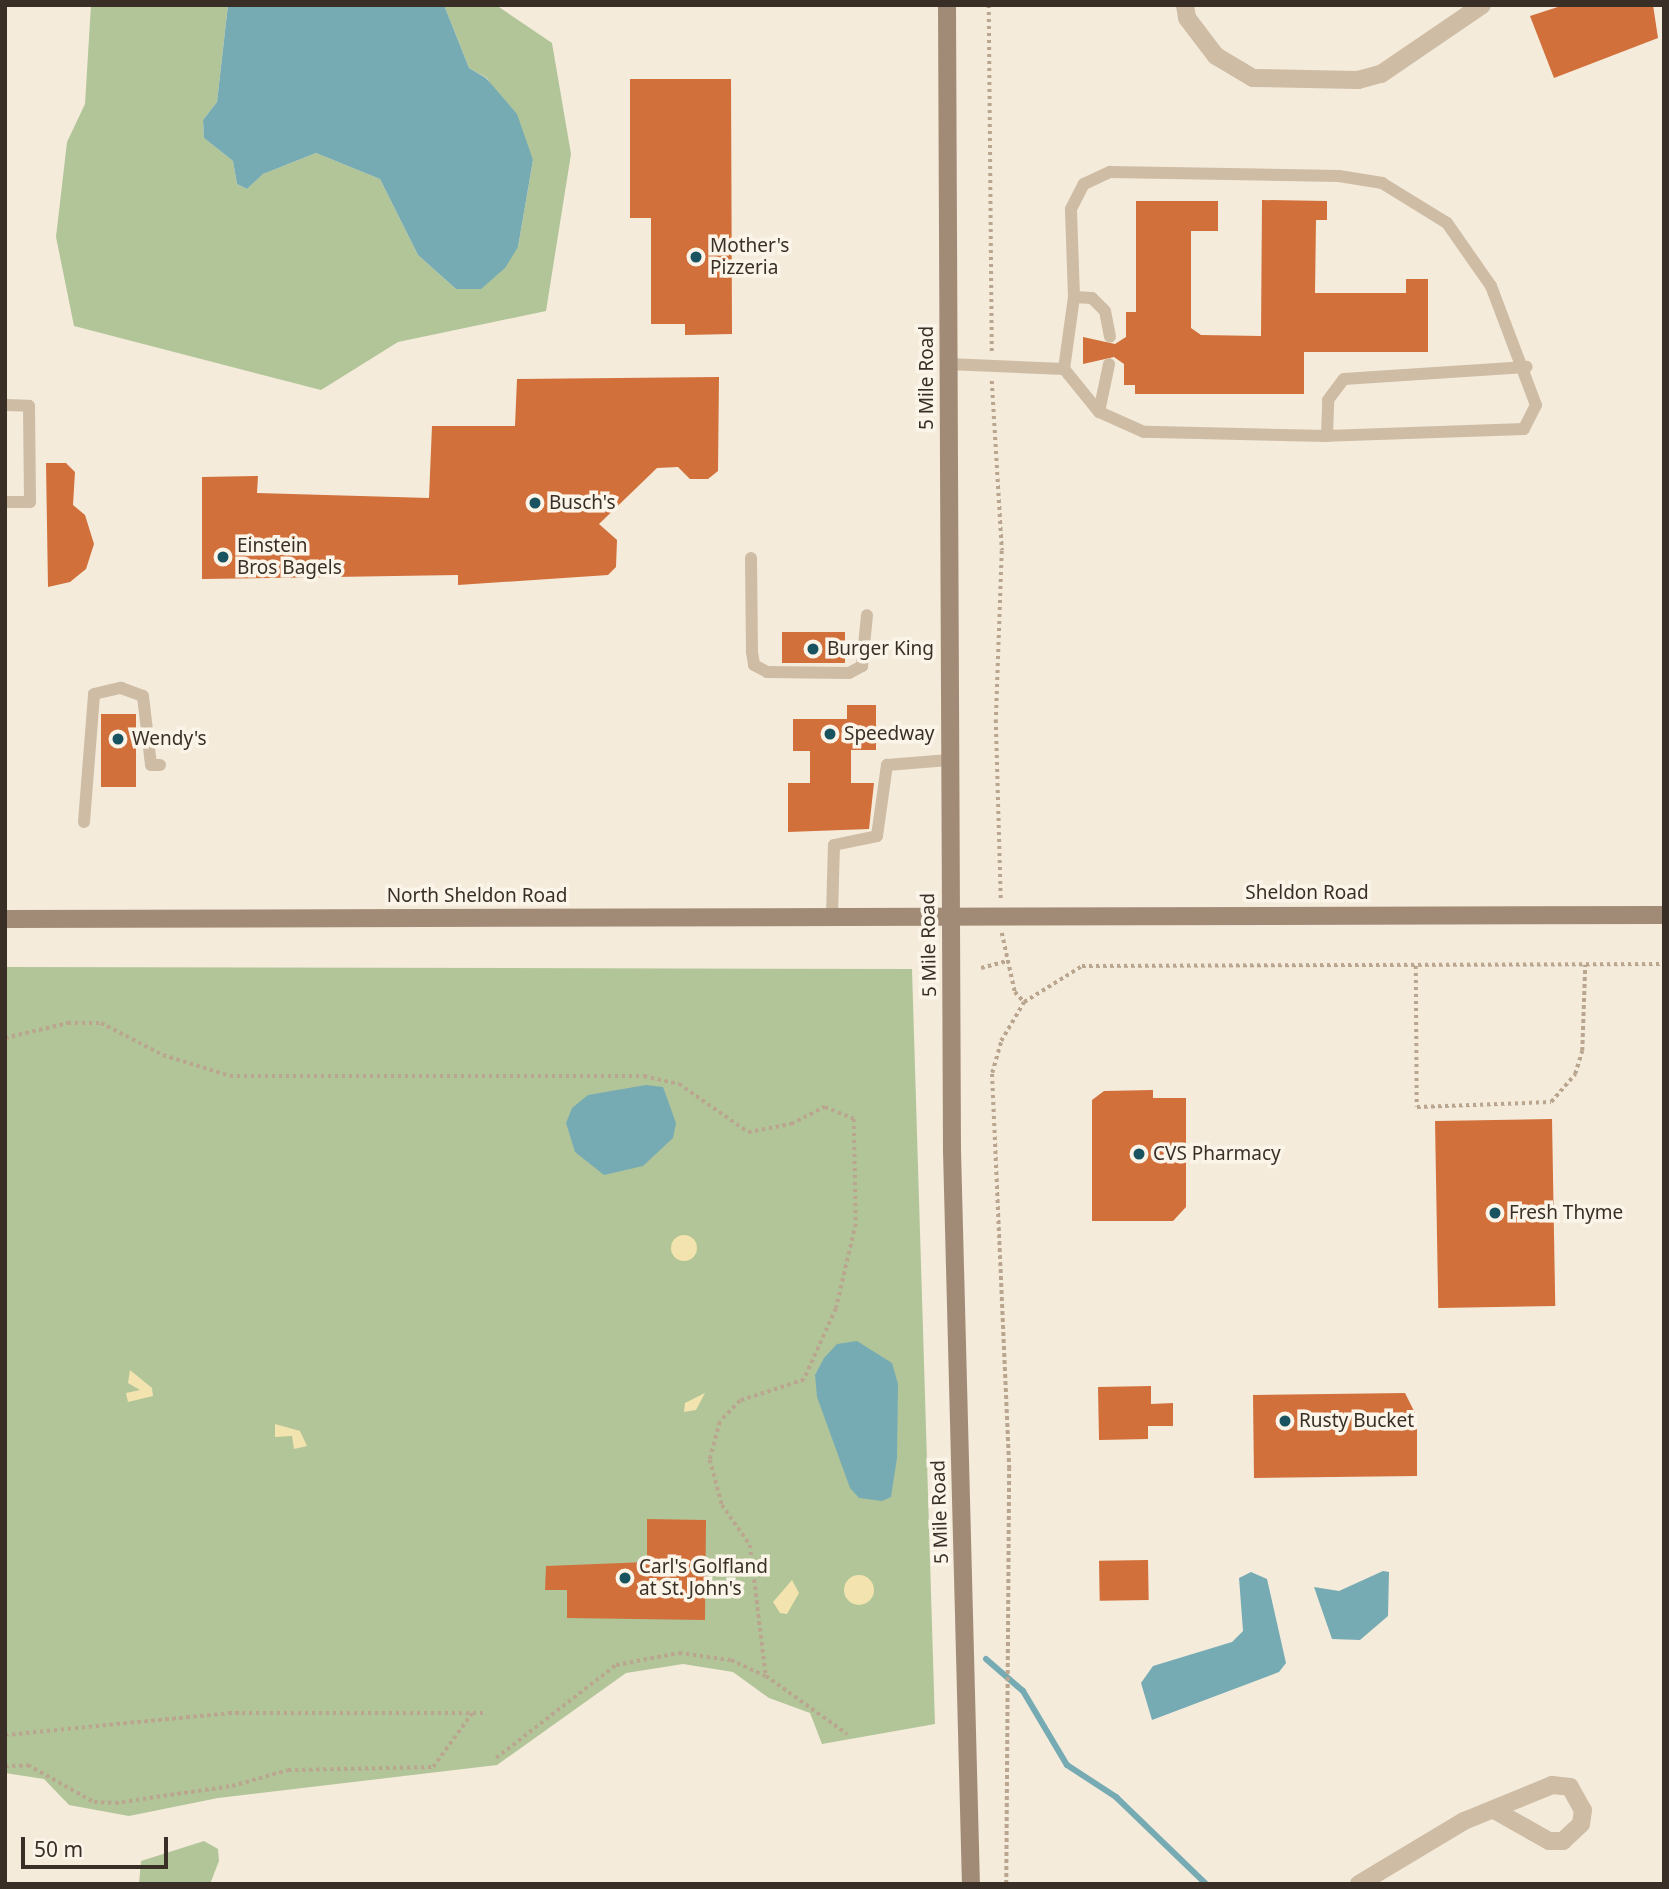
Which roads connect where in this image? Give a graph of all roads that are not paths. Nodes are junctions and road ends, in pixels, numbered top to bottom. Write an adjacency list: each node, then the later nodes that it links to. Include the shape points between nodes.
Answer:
1 (947, 5): 6 (street, 5 Mile Road)
2 (1185, 5): 3 (street, via 1187,18 1216,56 1253,78 1358,80 1381,74)
3 (1482, 5)
4 (1074, 297): 5 (lane, via 1092,298 1105,311); 8 (lane, via 1071,209 1084,184 1110,172 1382,183 1447,223 1490,286); 9 (lane)
5 (1110, 337)
6 (948, 364): 9 (lane, via 992,362); 16 (street, 5 Mile Road)
7 (1109, 364): 11 (lane)
8 (1527, 367): 12 (lane, via 1344,379 1328,400); 12 (lane, via 1536,405 1524,429)
9 (1063, 369): 11 (lane)
10 (5, 405): 13 (lane, via 29,406 30,502)
11 (1099, 412): 12 (lane, via 1144,432)
12 (1327, 436)
13 (5, 502)
14 (751, 558): 15 (lane, via 752,652 754,665 767,672 849,673 862,666 867,652)
15 (867, 615)
16 (949, 760): 19 (street, 5 Mile Road); 20 (lane, via 887,765 877,836 834,845)
17 (160, 765): 18 (lane, via 150,765 142,696 121,688 94,694)
18 (85, 822)
19 (950, 914): 20 (street, North Sheldon Road); 21 (street, Sheldon Road); 24 (street, 5 Mile Road)
20 (832, 915): 22 (street, North Sheldon Road)
21 (1664, 915)
22 (5, 919)
23 (1496, 1811): 23 (street, via 1552,1785 1570,1787 1583,1810 1581,1824 1563,1841 1549,1841); 25 (street, via 1464,1821)
24 (971, 1884)
25 (1359, 1884)

